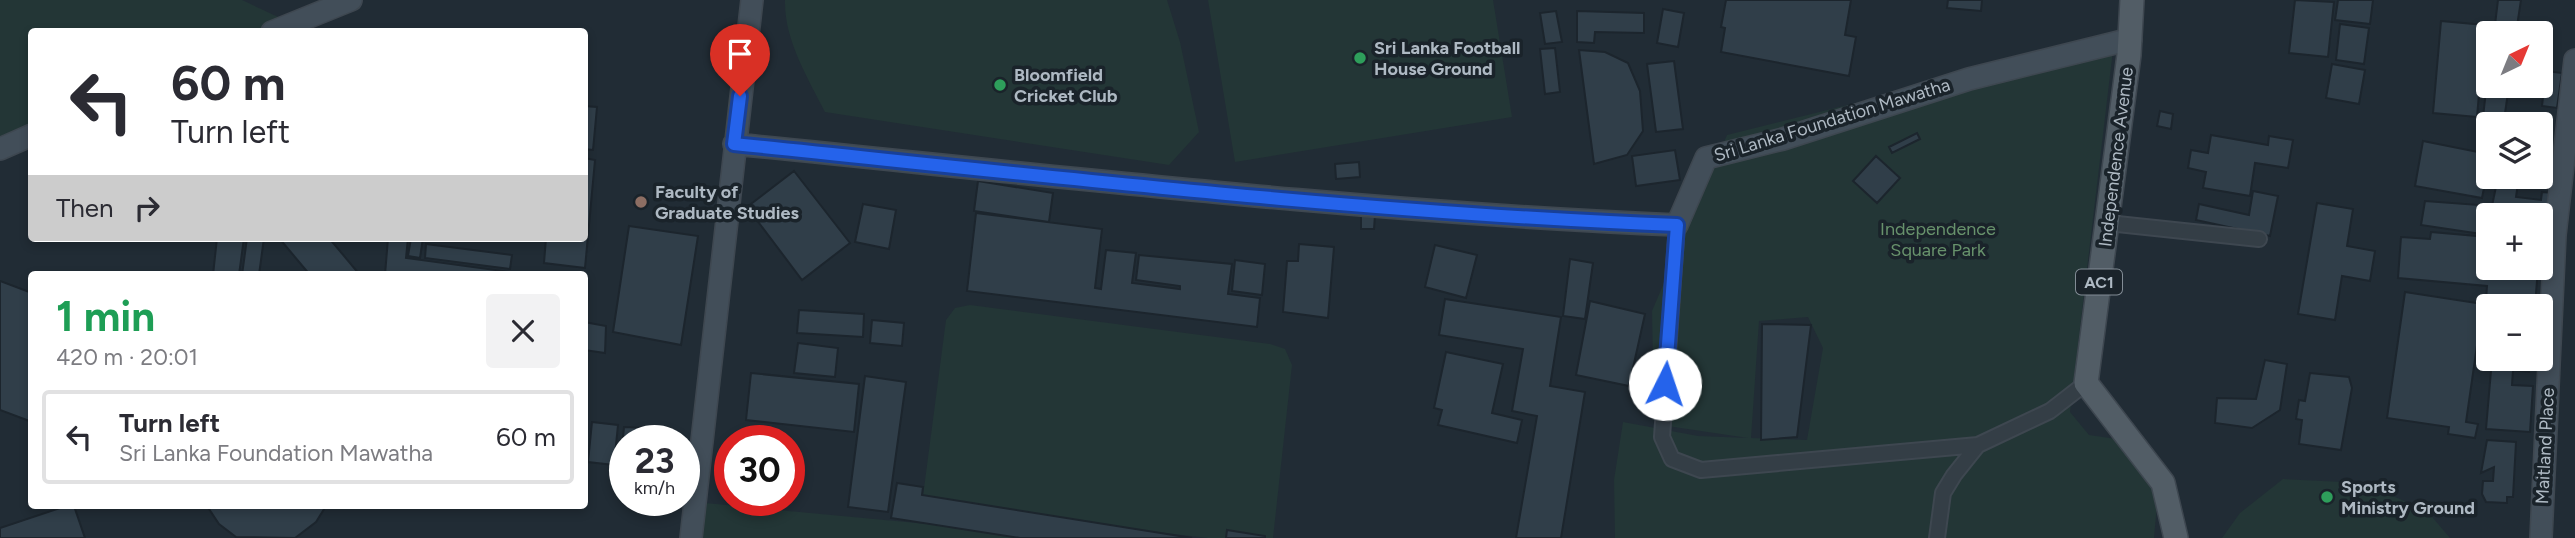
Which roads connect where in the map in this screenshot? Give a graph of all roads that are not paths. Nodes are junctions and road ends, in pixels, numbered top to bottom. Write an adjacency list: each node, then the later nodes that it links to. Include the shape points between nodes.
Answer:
1 (351, 0): 4 (street)
2 (752, 0): 8 (street)
3 (2132, 0): 5 (main road, Independence Avenue / AC1)
4 (282, 28)
5 (2131, 39): 10 (main road, Independence Avenue / AC1); 11 (street, Sri Lanka Foundation Mawatha, via 1969,79 1783,139 1706,158)
6 (2575, 61): 18 (street, Maitland Place, via 2555,235)
7 (28, 137): 9 (street)
8 (734, 144): 11 (street, via 1268,197); 15 (street)
9 (0, 149)
10 (2108, 223): 12 (street); 13 (main road, Independence Avenue / AC1)
11 (1677, 225): 14 (street, via 1662,437 1672,459 1701,470)
12 (2259, 239)
13 (2086, 383): 14 (street, via 2050,411); 17 (main road, via 2163,483)
14 (1978, 445): 16 (street, via 1943,493)
15 (691, 538)
16 (1937, 538)
17 (2176, 538)
18 (2541, 538)

